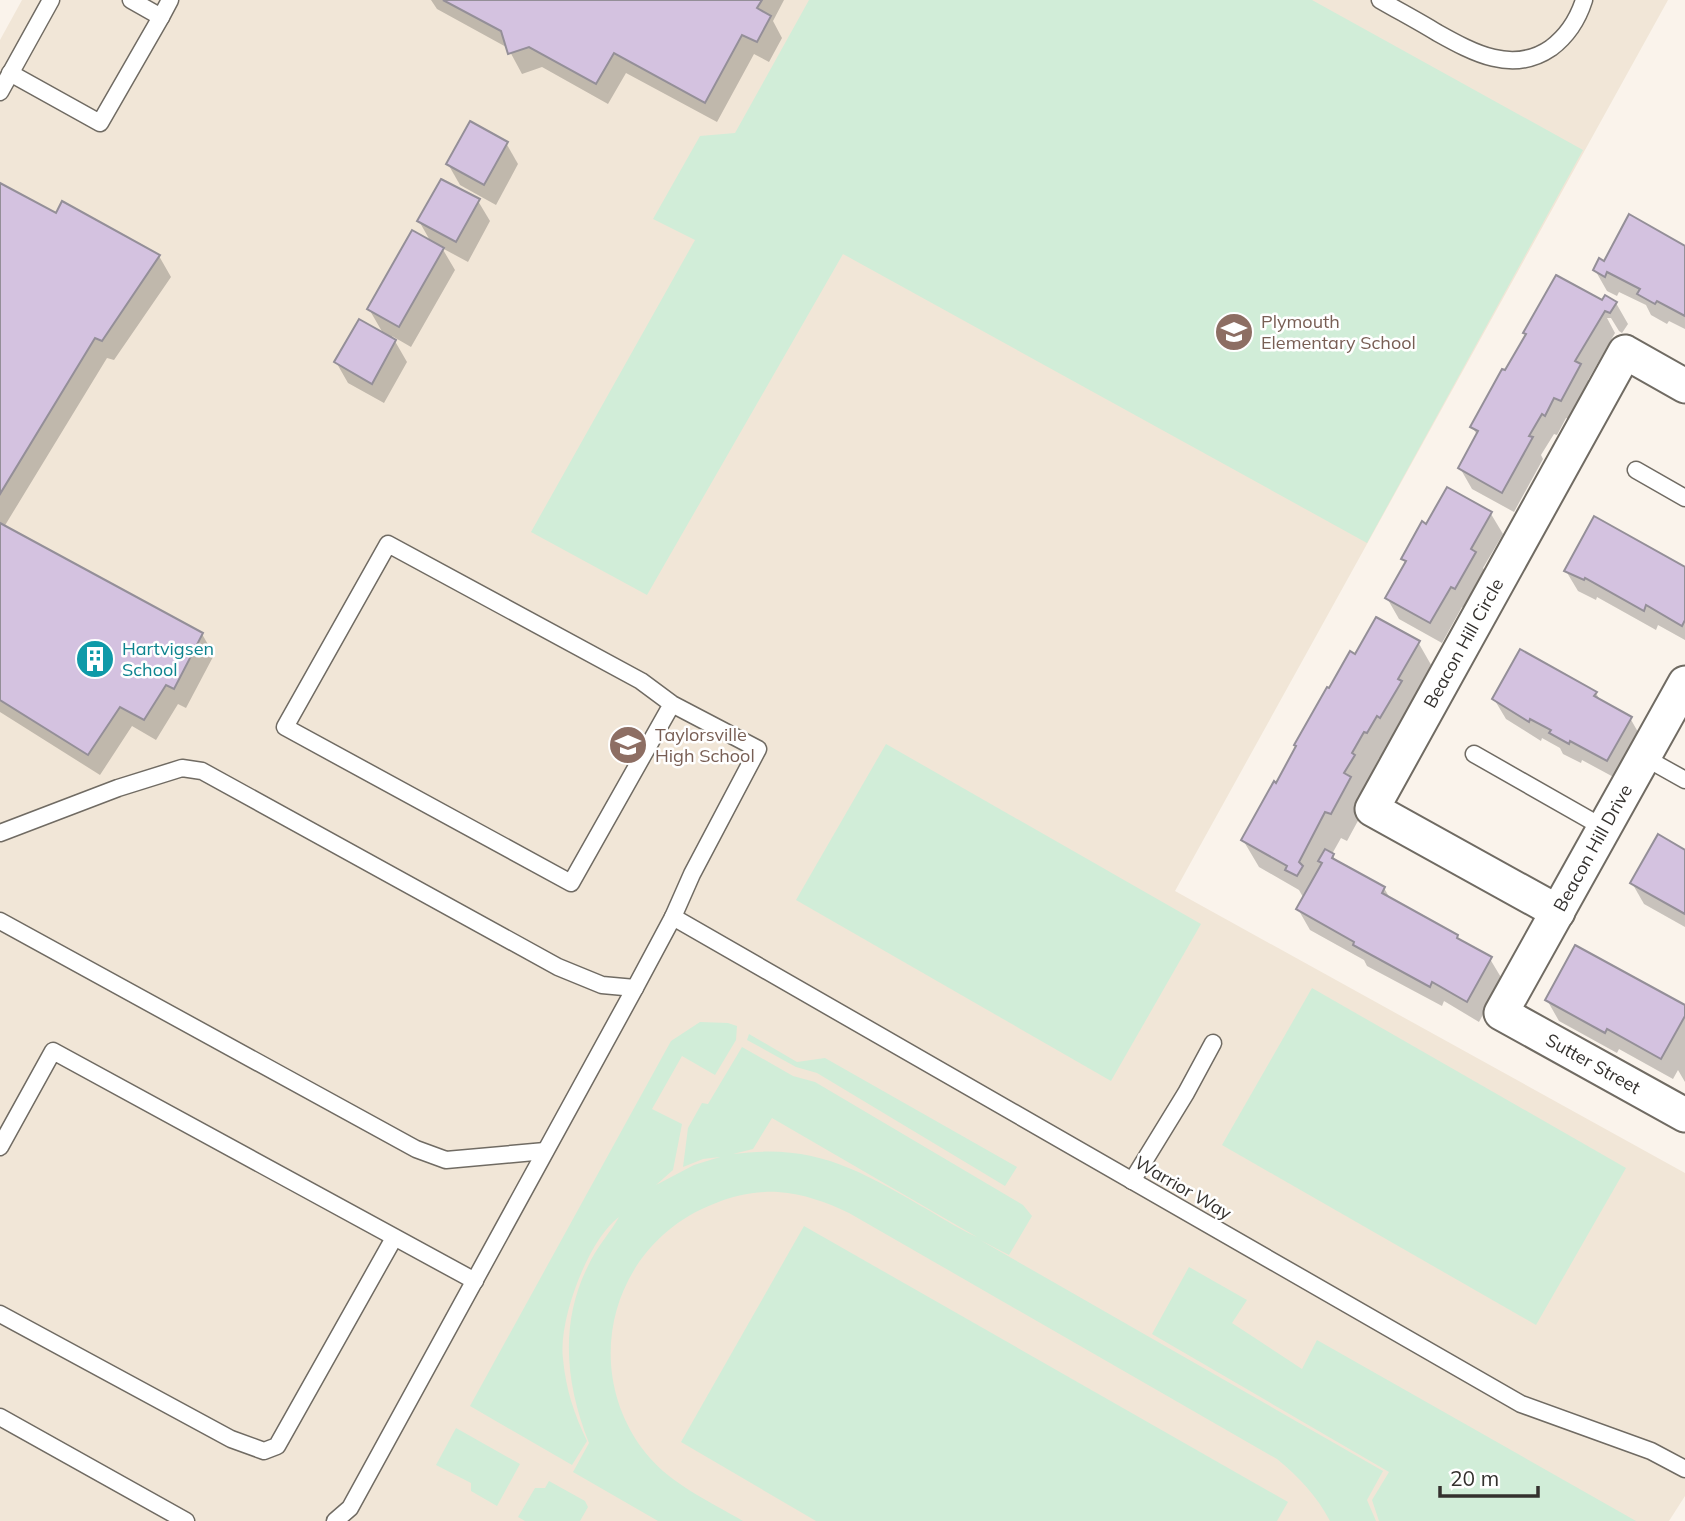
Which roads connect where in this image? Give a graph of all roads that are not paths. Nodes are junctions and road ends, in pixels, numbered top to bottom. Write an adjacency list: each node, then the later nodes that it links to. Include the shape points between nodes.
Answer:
1 (51, 0): 7 (lane)
2 (131, 0): 6 (lane)
3 (170, 0): 6 (lane)
4 (1380, 0): 5 (lane, via 1467,49 1507,61 1543,53 1560,41)
5 (1584, 0)
6 (161, 17): 7 (lane, via 100,123)
7 (10, 73): 8 (lane)
8 (0, 92)
9 (1685, 386): 19 (street, Beacon Hill Circle, via 1625,352 1372,809)
10 (1636, 470): 11 (lane)
11 (1685, 498)
12 (1685, 683): 15 (street, Beacon Hill Drive)
13 (672, 704): 13 (lane, via 571,883 285,727 388,544 641,681); 20 (lane, via 758,749)
14 (1474, 754): 17 (lane)
15 (1644, 757): 16 (lane); 17 (street, Beacon Hill Drive)
16 (1685, 780)
17 (1604, 828): 19 (street, Beacon Hill Drive)
18 (0, 833): 22 (lane, via 182,768 202,771 558,967 602,985)
19 (1558, 912): 23 (street, Beacon Hill Drive)
20 (673, 917): 22 (lane); 28 (lane, Warrior Way)
21 (0, 921): 27 (lane, via 416,1149 446,1160)
22 (635, 988): 27 (lane)
23 (1501, 1013): 25 (street, Sutter Street)
24 (1213, 1043): 28 (lane)
25 (1685, 1115)
26 (0, 1147): 29 (lane, via 53,1051)
27 (545, 1151): 30 (lane)
28 (1132, 1181): 33 (lane, Warrior Way, via 1521,1404 1651,1451)
29 (394, 1238): 30 (lane); 31 (lane, via 277,1446 264,1451 231,1439)
30 (475, 1281): 35 (lane, via 350,1508)
31 (0, 1314)
32 (0, 1417): 34 (lane)
33 (1685, 1469)
34 (187, 1521)
35 (335, 1521)

